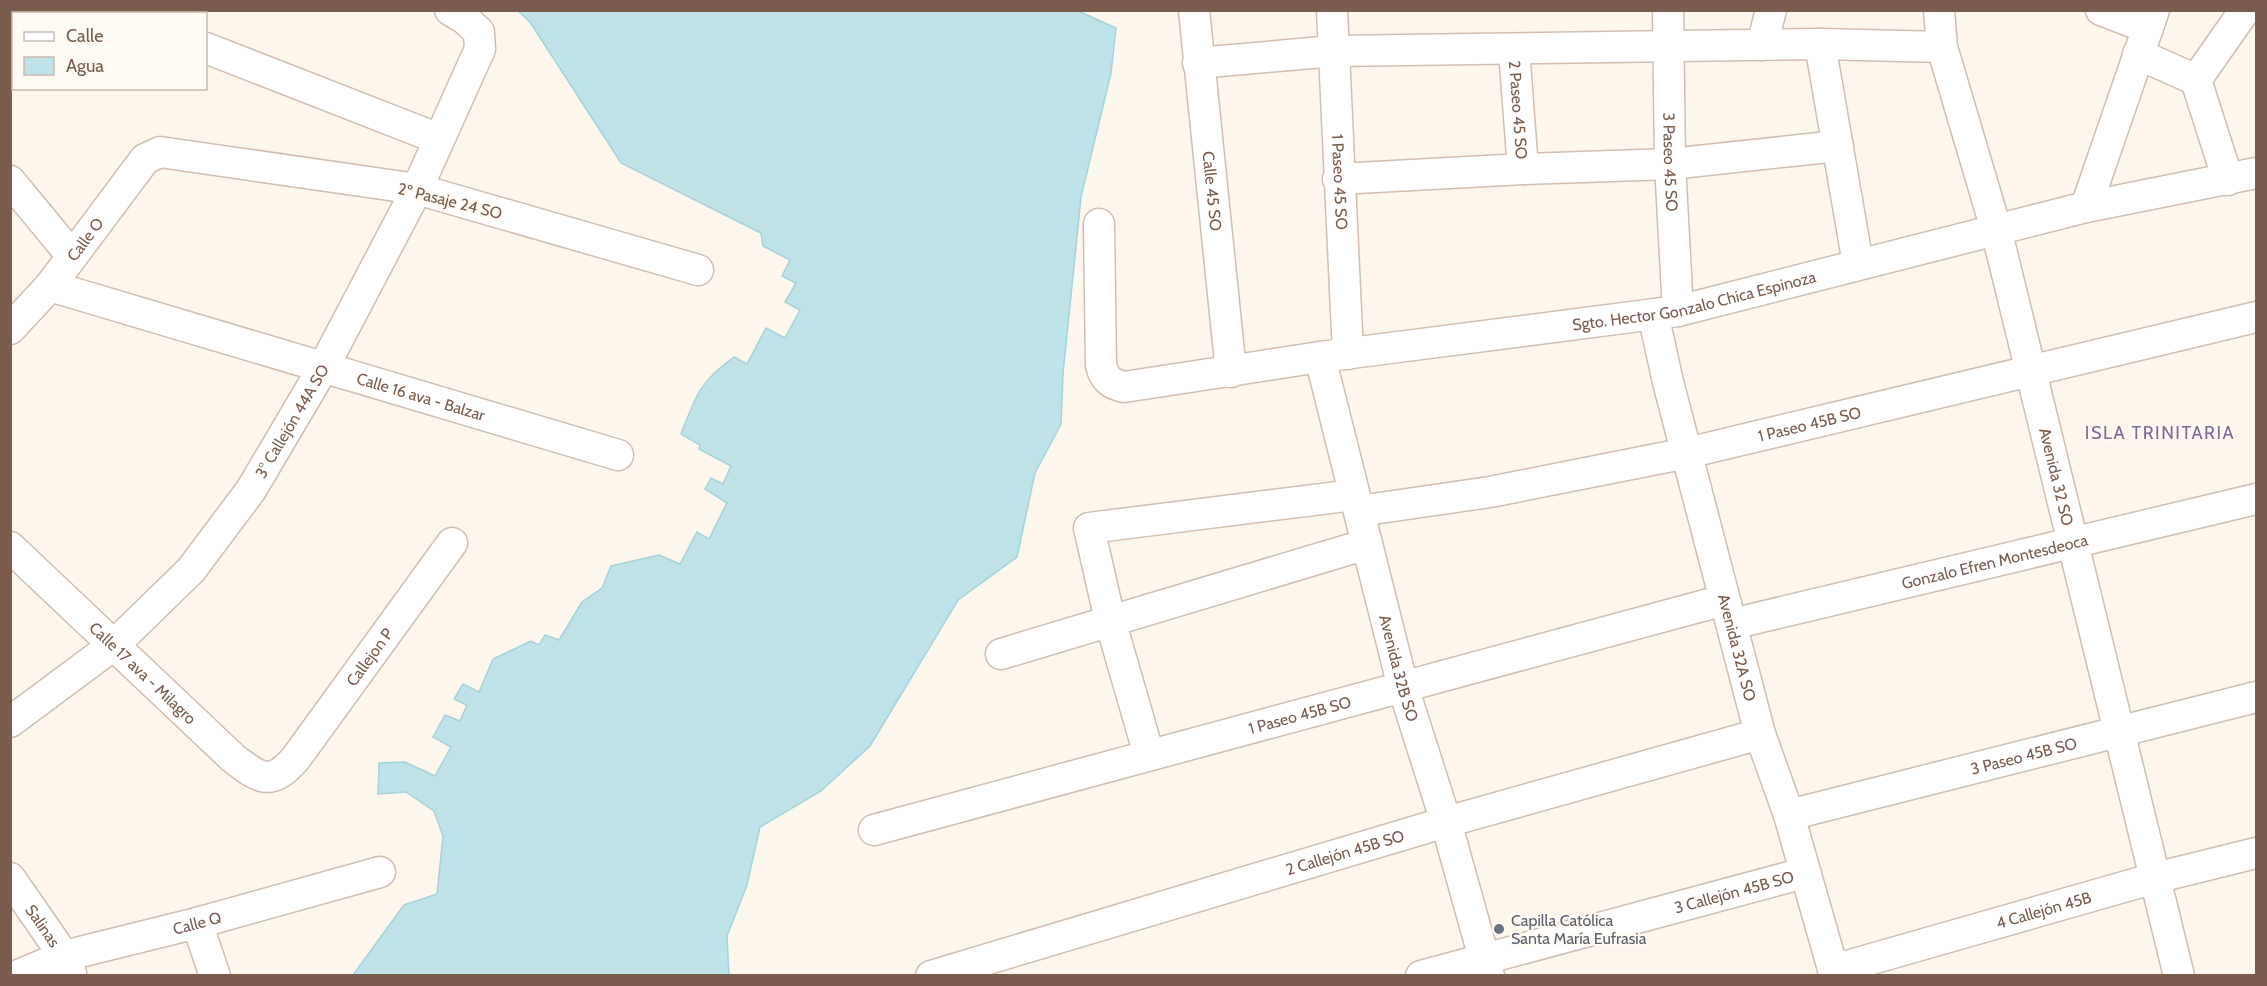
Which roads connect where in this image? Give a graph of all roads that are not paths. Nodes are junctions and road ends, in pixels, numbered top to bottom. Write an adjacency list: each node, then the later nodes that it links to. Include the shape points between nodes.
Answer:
1 (450, 10): 19 (street, 3° Callejón 44A SO, via 479,32 480,50)
2 (1194, 10): 17 (street, Calle 45 SO)
3 (1332, 10): 16 (street, 1 Paseo 45 SO)
4 (1668, 10): 11 (street, 3 Paseo 45 SO)
5 (1771, 10): 12 (street)
6 (2102, 10): 9 (street)
7 (2245, 10): 18 (street)
8 (1939, 12): 13 (street, Avenida 32 SO)
9 (2147, 31): 18 (street); 29 (street)
10 (1820, 44): 12 (street); 13 (street); 20 (street)
11 (1669, 45): 12 (street); 15 (street); 22 (street, 3 Paseo 45 SO)
12 (1762, 45)
13 (1942, 47): 31 (street, Avenida 32 SO)
14 (207, 48): 19 (street)
15 (1514, 50): 16 (street); 23 (street, 2 Paseo 45 SO)
16 (1334, 51): 17 (street); 25 (street, 1 Paseo 45 SO)
17 (1198, 63): 42 (street, Calle 45 SO)
18 (2196, 80): 26 (street)
19 (438, 139): 28 (street, 3° Callejón 44A SO)
20 (1838, 146): 22 (street); 33 (street)
21 (160, 152): 28 (street, 2º Pasaje 24 SO); 32 (street, Calle O, via 145,159)
22 (1670, 164): 23 (street); 36 (street, 3 Paseo 45 SO)
23 (1523, 169): 25 (street)
24 (2256, 173): 26 (street, Sgto. Hector Gonzalo Chica Espinoza)
25 (1338, 179): 39 (street, 1 Paseo 45 SO)
26 (2228, 180): 29 (street, Sgto. Hector Gonzalo Chica Espinoza)
27 (10, 181): 32 (street)
28 (417, 189): 34 (street, 2º Pasaje 24 SO); 40 (street, 3° Callejón 44A SO)
29 (2086, 207): 31 (street, Sgto. Hector Gonzalo Chica Espinoza)
30 (1099, 224): 42 (street, Sgto. Hector Gonzalo Chica Espinoza, via 1102,372 1111,383 1124,387)
31 (1996, 229): 33 (street, Sgto. Hector Gonzalo Chica Espinoza); 41 (street, Avenida 32 SO)
32 (72, 256): 35 (street, Calle O)
33 (1858, 264): 36 (street, Sgto. Hector Gonzalo Chica Espinoza)
34 (698, 270)
35 (50, 286): 38 (street, Calle O); 40 (street, Calle 16 ava - Balzar)
36 (1666, 312): 39 (street, Sgto. Hector Gonzalo Chica Espinoza); 43 (street, Avenida 32A SO)
37 (2256, 317): 41 (street, 1 Paseo 45B SO)
38 (10, 329)
39 (1334, 356): 42 (street, Sgto. Hector Gonzalo Chica Espinoza); 46 (street, Avenida 32B SO)
40 (323, 368): 44 (street, Calle 16 ava - Balzar); 53 (street, 3° Callejón 44A SO, via 251,490 191,570)
41 (2030, 370): 43 (street, 1 Paseo 45B SO); 47 (street, Avenida 32 SO)
42 (1231, 372)
43 (1687, 453): 46 (street, 1 Paseo 45B SO, via 1490,492); 51 (street, Avenida 32A SO)
44 (618, 455)
45 (2256, 499): 47 (street, Gonzalo Efren Montesdeoca)
46 (1356, 503): 49 (street, Avenida 32B SO); 52 (street, 1 Paseo 45B SO, via 1089,528)
47 (2072, 542): 51 (street, Gonzalo Efren Montesdeoca); 58 (street, Avenida 32 SO)
48 (452, 543): 61 (street, Callejon P)
49 (1367, 544): 52 (street); 55 (street, Avenida 32B SO)
50 (10, 547): 53 (street, Calle 17 ava - Milagro)
51 (1728, 612): 55 (street, 1 Paseo 45B SO); 59 (street, Avenida 32A SO)
52 (1110, 620): 54 (street); 60 (street)
53 (114, 644): 57 (street, 3° Callejón 44A SO); 61 (street, Calle 17 ava - Milagro, via 244,766 264,777 275,777)
54 (1001, 654)
55 (1403, 687): 60 (street, 1 Paseo 45B SO); 63 (street, Avenida 32B SO)
56 (2256, 698): 58 (street, 3 Paseo 45B SO)
57 (10, 722)
58 (2119, 732): 62 (street, 3 Paseo 45B SO); 69 (street, Avenida 32 SO)
59 (1760, 734): 62 (street, Avenida 32A SO); 63 (street, 2 Callejón 45B SO)
60 (1149, 756): 64 (street, 1 Paseo 45B SO)
61 (285, 771)
62 (1789, 815): 67 (street, Avenida 32A SO)
63 (1446, 822): 72 (street, Avenida 32B SO); 76 (street, 2 Callejón 45B SO)
64 (874, 830)
65 (2256, 853): 69 (street, 4 Callejón 45B)
66 (380, 873): 70 (street, Calle Q)
67 (1804, 873): 72 (street, 3 Callejón 45B SO); 73 (street, Avenida 32A SO)
68 (10, 878): 71 (street, Salinas)
69 (2155, 878): 73 (street, 4 Callejón 45B); 78 (street, Avenida 32 SO)
70 (197, 923): 71 (street, Calle Q); 75 (street)
71 (68, 966): 74 (street, Calle Q)
72 (1487, 966): 77 (street, 3 Callejón 45B SO)
73 (1834, 973)
74 (16, 975)
75 (215, 975)
76 (931, 975)
77 (1421, 975)
78 (2179, 975)

